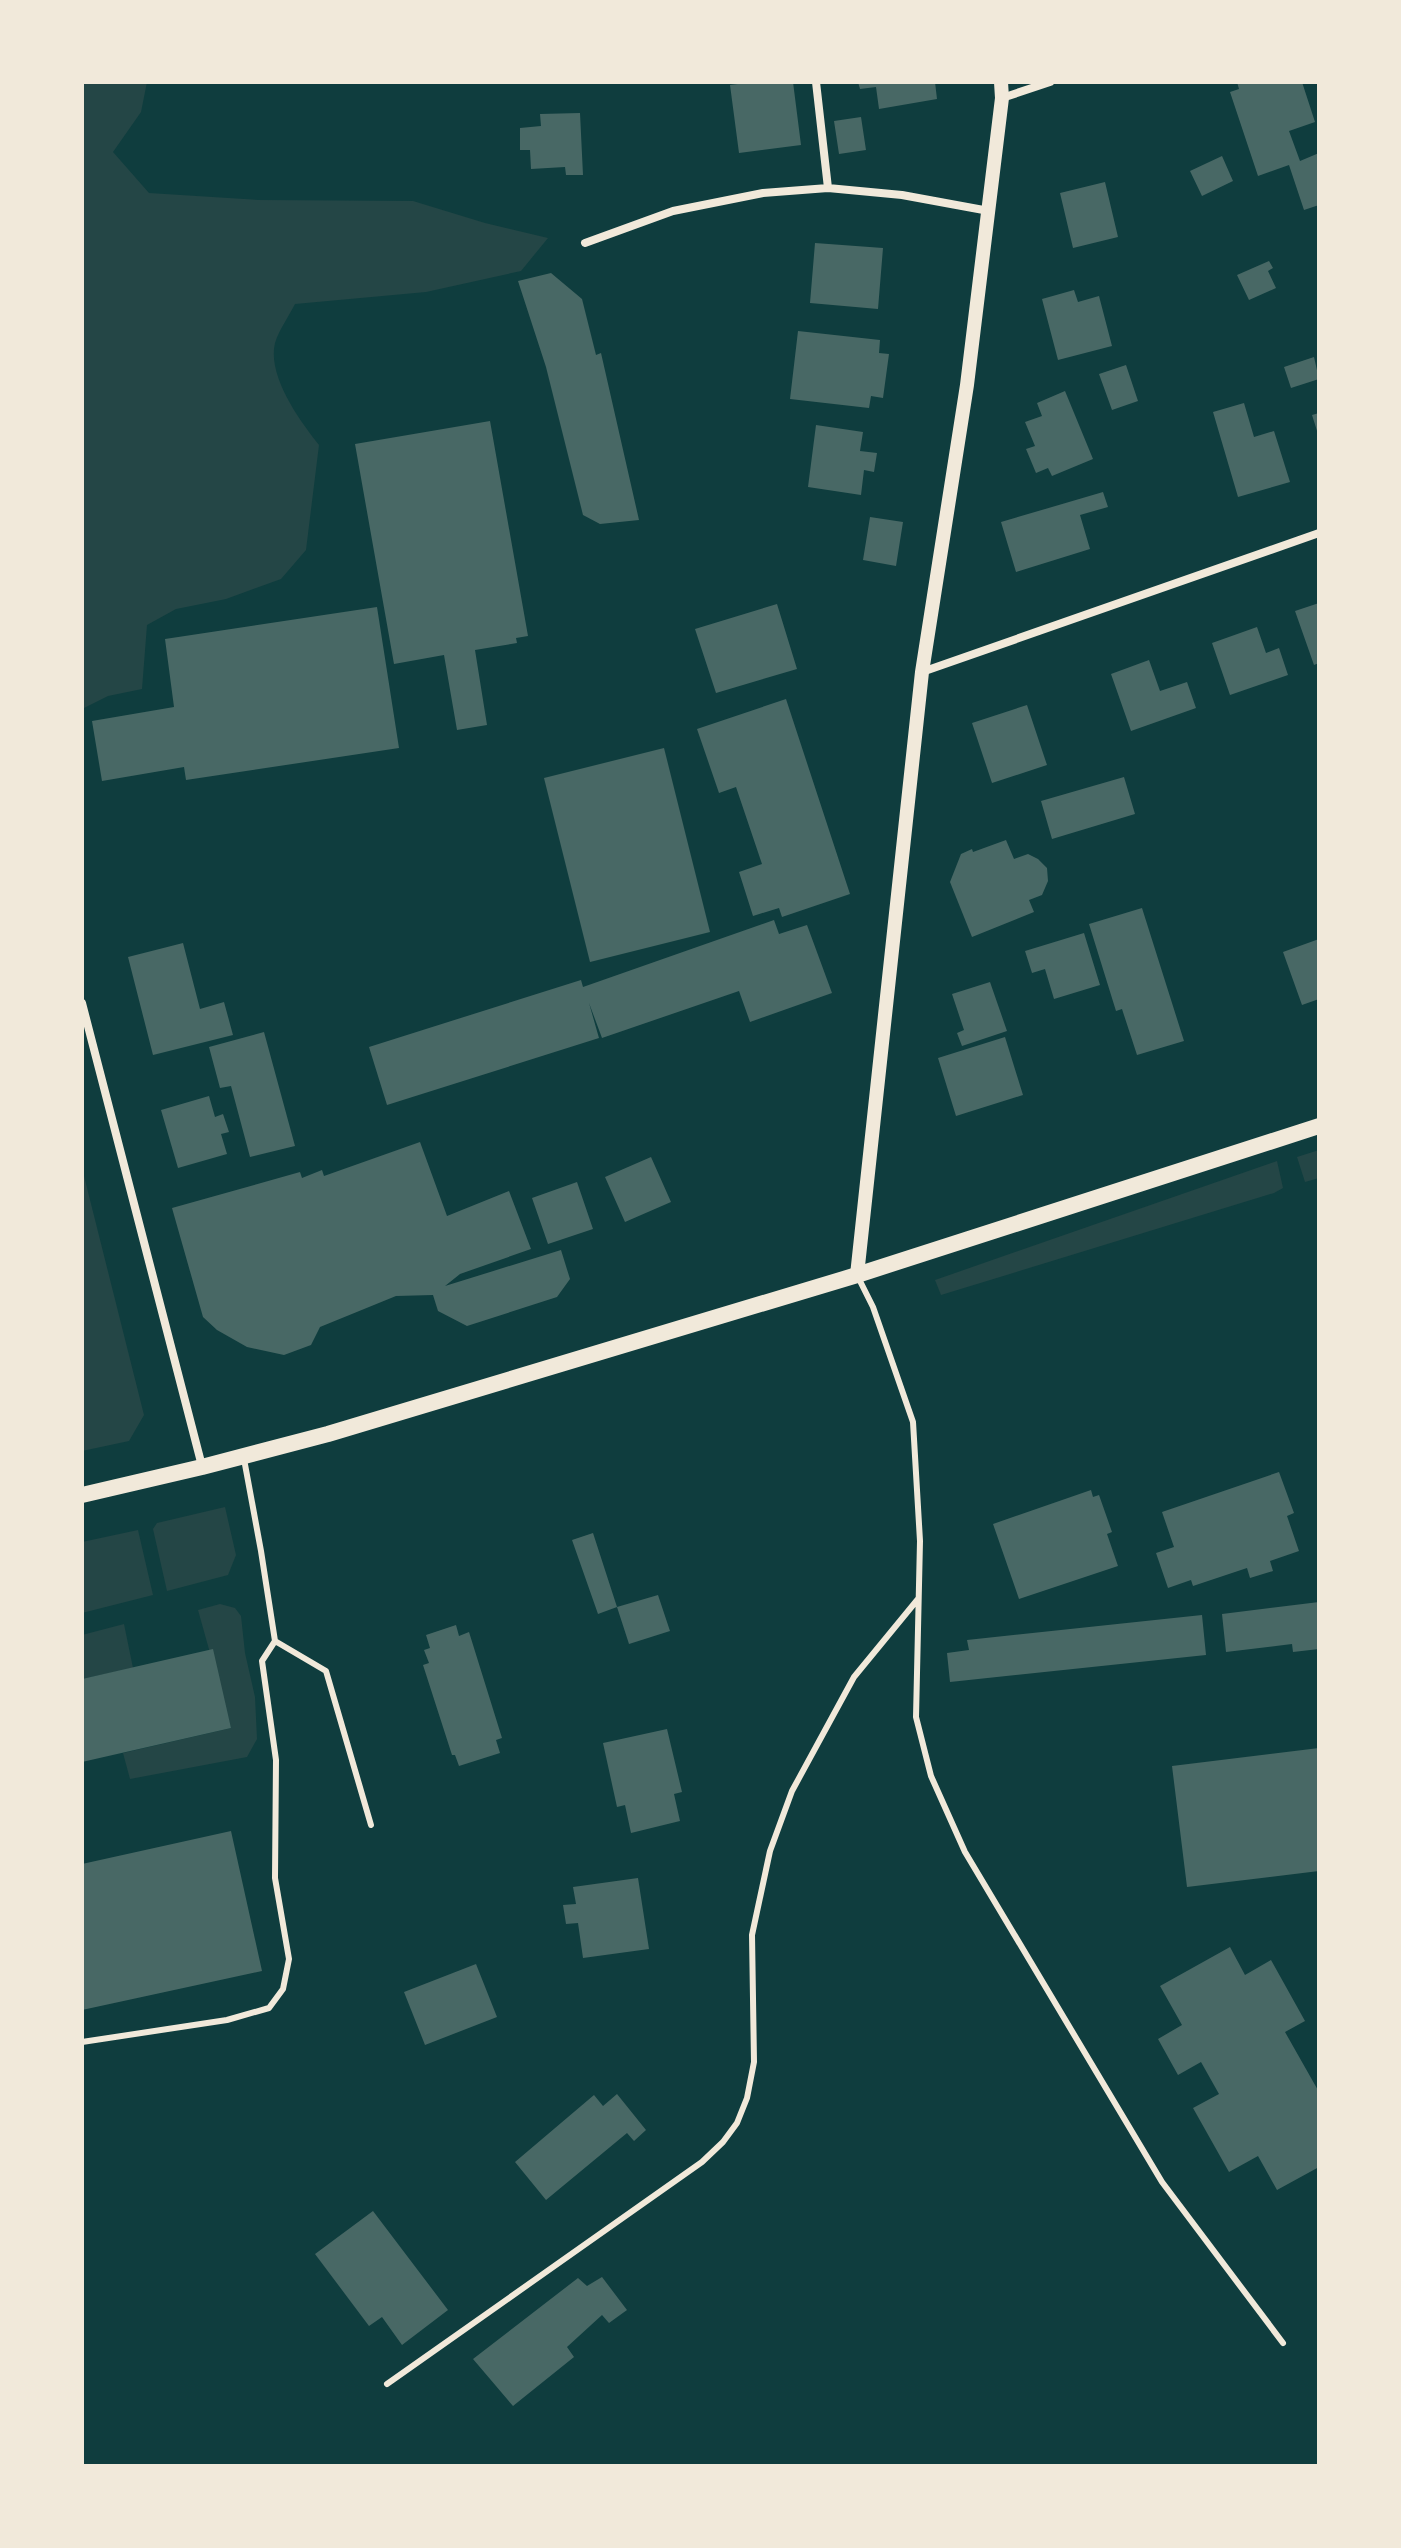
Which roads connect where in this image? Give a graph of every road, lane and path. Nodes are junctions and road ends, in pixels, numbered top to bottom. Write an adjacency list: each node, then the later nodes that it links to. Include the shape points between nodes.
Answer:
1 (816, 82): 5 (street)
2 (1001, 82): 4 (street)
3 (1050, 82): 4 (street)
4 (1002, 98): 6 (street)
5 (828, 188): 6 (street); 7 (street, via 763,193 673,211)
6 (989, 211): 9 (street)
7 (585, 243)
8 (1319, 533): 9 (street)
9 (922, 672): 12 (street)
10 (82, 1003): 14 (street)
11 (1319, 1126): 12 (main road)
12 (857, 1275): 13 (main road); 16 (lane, via 913,1422)
13 (243, 1457): 14 (main road); 17 (lane)
14 (202, 1467): 15 (main road)
15 (82, 1495)
16 (918, 1599): 20 (lane, via 916,1717 931,1776 965,1852 1162,2182); 21 (lane, via 854,1677 792,1791 770,1851 752,1935 754,2062 737,2123 702,2162)
17 (275, 1641): 18 (lane, via 326,1671); 19 (lane, via 262,1661 276,1760 275,1878 289,1959 283,1989 269,2008 227,2020)
18 (371, 1825)
19 (82, 2042)
20 (1283, 2343)
21 (387, 2384)

